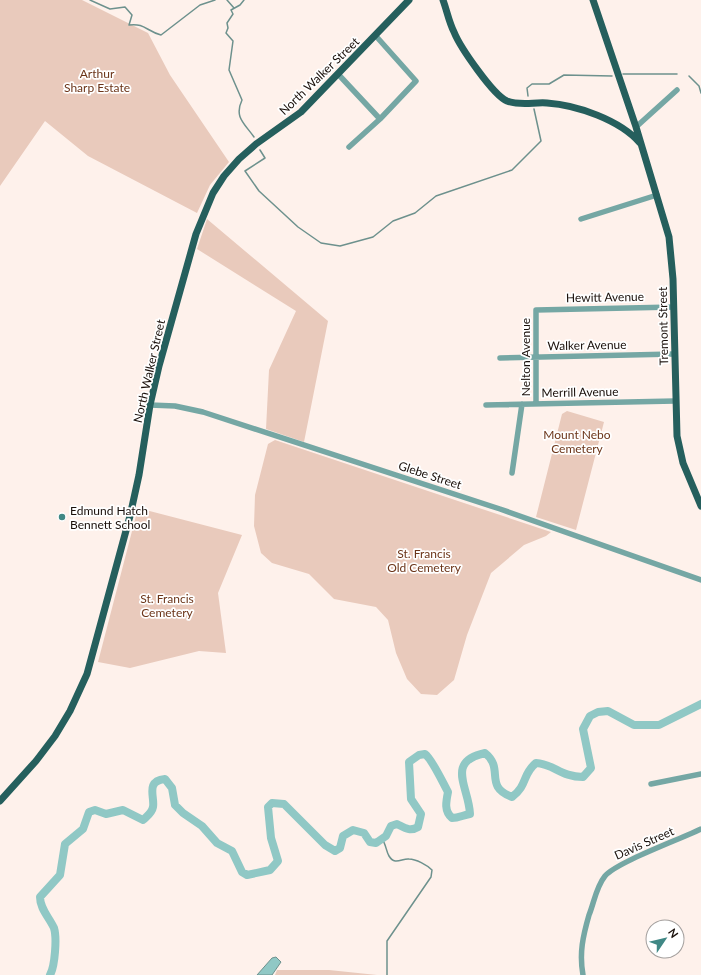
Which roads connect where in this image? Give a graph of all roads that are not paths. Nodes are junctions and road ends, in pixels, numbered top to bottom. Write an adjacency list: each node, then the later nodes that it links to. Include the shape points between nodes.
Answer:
1 (409, 0): 4 (main road, North Walker Street)
2 (443, 0): 9 (main road, via 458,41 502,99 515,103 552,104 581,110 622,127)
3 (593, 0): 8 (main road, Tremont Street)
4 (376, 36): 5 (main road, North Walker Street); 7 (street, via 416,81)
5 (338, 74): 7 (street); 21 (main road, North Walker Street, via 296,116 239,158 212,193 196,234)
6 (677, 90): 8 (street)
7 (380, 118): 10 (street)
8 (636, 127): 9 (main road, Tremont Street)
9 (642, 145): 11 (main road, Tremont Street)
10 (349, 147)
11 (657, 195): 12 (street); 13 (main road, Tremont Street, via 670,248)
12 (581, 218)
13 (674, 307): 14 (street, Hewitt Avenue); 15 (main road, Tremont Street)
14 (536, 310): 16 (street, Nelton Avenue)
15 (674, 354): 16 (street, Walker Avenue); 18 (main road, Tremont Street)
16 (536, 357): 17 (street, Walker Avenue); 20 (street, Nelton Avenue)
17 (500, 358)
18 (675, 401): 20 (street, Merrill Avenue); 24 (main road, Tremont Street, via 680,452)
19 (522, 404): 20 (street, Merrill Avenue); 22 (street, Merrill Avenue); 23 (street)
20 (536, 404)
21 (150, 405): 25 (street, Glebe Street, via 175,406 203,412 498,508); 28 (main road, North Walker Street, via 130,516 87,674 55,736 36,762)
22 (486, 405)
23 (512, 474)
24 (701, 506)
25 (701, 580)
26 (701, 774): 27 (street)
27 (651, 784)
28 (0, 801)
29 (701, 829): 30 (street, Davis Street, via 621,865 606,876 599,886 583,936 580,957)
30 (583, 975)

